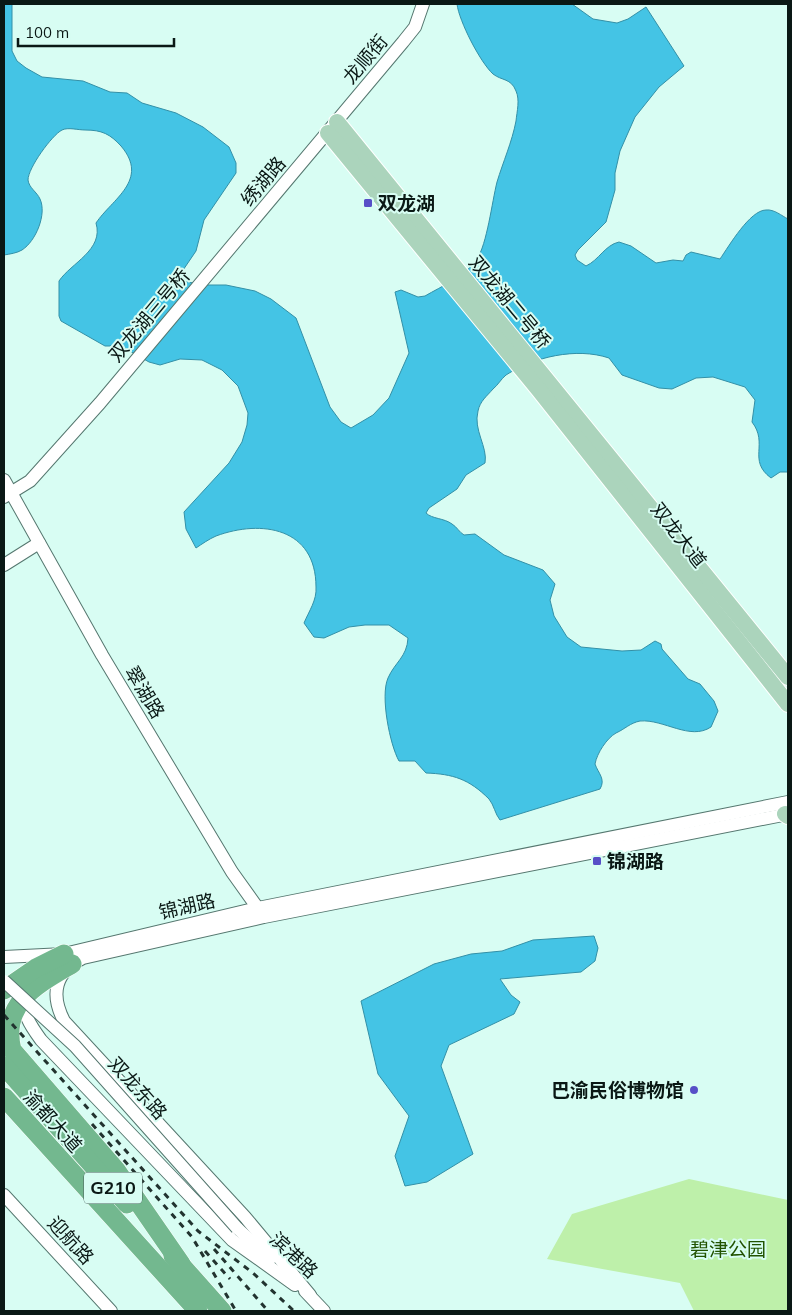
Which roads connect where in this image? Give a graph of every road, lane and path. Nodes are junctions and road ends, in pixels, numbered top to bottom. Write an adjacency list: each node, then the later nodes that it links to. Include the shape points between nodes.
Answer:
1 (422, 4): 2 (street, 龙顺街, via 415,27)
2 (332, 128): 3 (street, 绣湖路); 4 (main road, 双龙湖二号桥)
3 (228, 252): 6 (street, 双龙湖三号桥, via 30,481)
4 (544, 386): 9 (main road, 双龙大道); 10 (main road, 双龙大道)
5 (4, 480): 6 (street, 翠湖路)
6 (8, 495): 7 (street, 翠湖路)
7 (39, 543): 8 (street); 12 (street, 翠湖路, via 232,872)
8 (4, 565)
9 (788, 677)
10 (788, 704)
11 (787, 811): 12 (street, 锦湖路)
12 (261, 912): 14 (street, 锦湖路)
13 (4, 957): 14 (street, 锦湖路)
14 (68, 959): 16 (highway, via 36,968); 17 (highway); 23 (street, via 56,993 57,1007 64,1020 245,1217)
15 (4, 981): 21 (street, 双龙东路, bridge, via 75,1046)
16 (4, 990)
17 (26, 991): 22 (highway, via 8,1017 8,1038 12,1050 116,1170); 23 (street, via 24,1006 27,1018 41,1040 232,1240)
18 (4, 1066): 22 (highway, 渝都大道 / G210)
19 (4, 1097): 25 (highway, 渝都大道)
20 (4, 1195): 24 (street, 迎航路)
21 (237, 1228): 23 (street, 滨港路)
22 (181, 1264): 26 (highway, 渝都大道 / G210)
23 (310, 1295): 27 (street, 滨港路)
24 (111, 1311)
25 (198, 1311)
26 (222, 1311)
27 (324, 1311)

